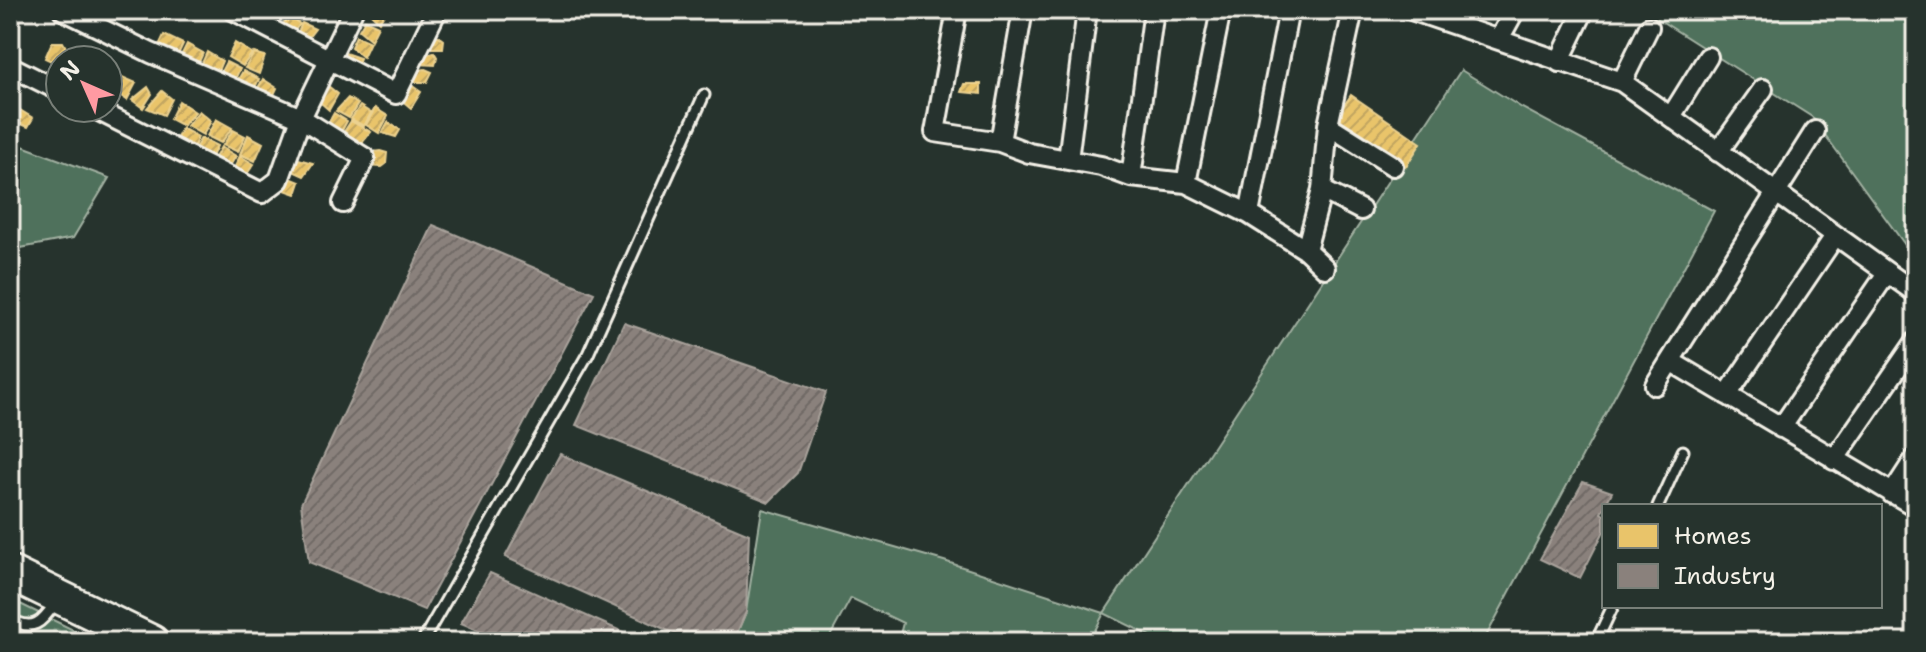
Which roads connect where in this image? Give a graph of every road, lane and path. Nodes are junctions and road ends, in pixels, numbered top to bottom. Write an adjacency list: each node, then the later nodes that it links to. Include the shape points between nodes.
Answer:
1 (63, 10): 27 (street)
2 (233, 10): 19 (street)
3 (353, 10): 19 (street)
4 (437, 10): 19 (street, via 396,94)
5 (957, 10): 31 (street, via 935,132)
6 (1023, 10): 31 (street)
7 (1087, 10): 33 (street)
8 (1154, 10): 35 (street)
9 (1221, 10): 36 (street)
10 (1289, 10): 41 (street)
11 (1353, 10): 29 (street)
12 (1411, 10): 15 (street)
13 (1515, 10): 17 (street)
14 (1584, 10): 20 (street)
15 (1431, 13): 17 (street)
16 (1649, 27): 22 (street)
17 (1499, 39): 20 (street)
18 (1708, 57): 26 (street)
19 (328, 60): 27 (street)
20 (1559, 62): 22 (street)
21 (10, 66): 23 (street)
22 (1622, 82): 26 (street)
23 (44, 83)
24 (1763, 89): 32 (street)
25 (704, 95): 63 (lane, via 588,354)
26 (1672, 115): 32 (street)
27 (301, 118): 28 (street, via 279,180 262,193); 39 (street, via 365,158)
28 (124, 124)
29 (1328, 125): 34 (street); 37 (street)
30 (1815, 131): 38 (street)
31 (1000, 142): 33 (street)
32 (1718, 152): 38 (street)
33 (1068, 160): 35 (street)
34 (1393, 166)
35 (1131, 177): 36 (street)
36 (1186, 183): 41 (street)
37 (1322, 190): 40 (street); 43 (street)
38 (1775, 194): 42 (street); 48 (street)
39 (343, 203)
40 (1361, 210)
41 (1249, 214): 43 (street)
42 (1835, 236): 45 (street); 50 (street)
43 (1306, 250): 44 (street)
44 (1325, 268)
45 (1887, 273): 46 (street); 51 (street)
46 (1916, 293)
47 (1916, 341): 54 (street)
48 (1670, 361): 49 (street); 50 (street)
49 (1655, 385)
50 (1727, 395): 51 (street)
51 (1781, 428): 54 (street)
52 (1683, 451): 56 (lane)
53 (1916, 457): 55 (street)
54 (1834, 460): 55 (street)
55 (1892, 494): 57 (street)
56 (1659, 504)
57 (1916, 507)
58 (10, 573): 59 (highway)
59 (60, 597): 61 (lane, via 42,623 33,626); 62 (highway)
60 (1612, 608): 64 (lane)
61 (10, 619)
62 (152, 642)
63 (422, 642)
64 (1596, 642)

